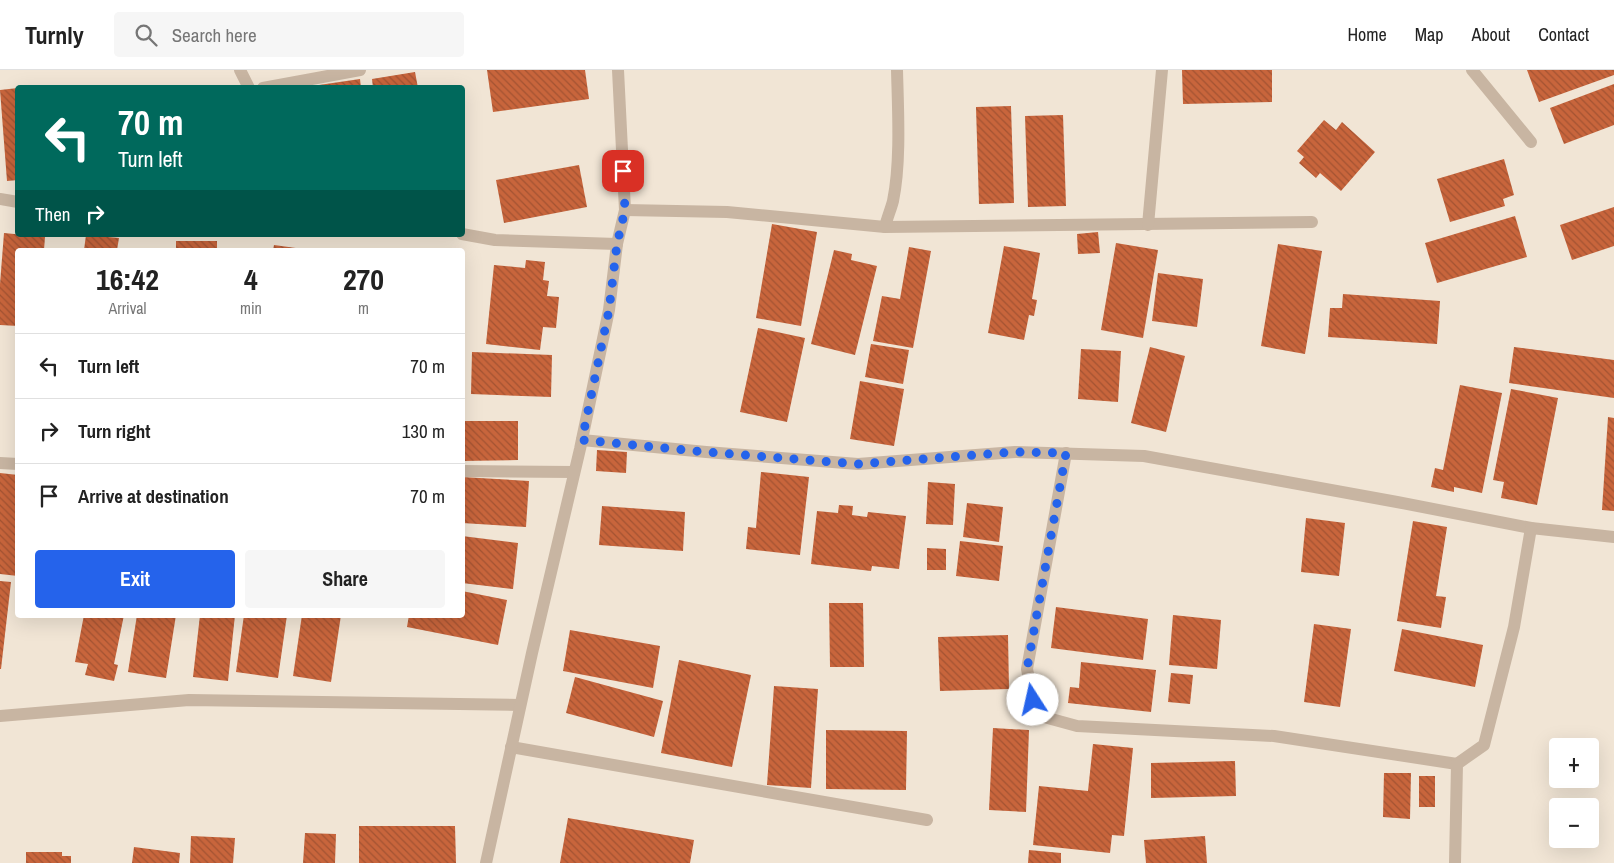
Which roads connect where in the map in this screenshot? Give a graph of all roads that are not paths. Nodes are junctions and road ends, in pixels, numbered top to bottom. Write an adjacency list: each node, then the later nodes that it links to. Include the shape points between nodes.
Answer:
1 (240, 70): 7 (street)
2 (360, 70): 8 (street)
3 (618, 70): 12 (street)
4 (897, 70): 15 (street, via 896,166 893,200)
5 (1162, 70): 14 (street)
6 (1472, 70): 9 (street)
7 (248, 85)
8 (278, 85)
9 (1531, 142)
10 (0, 199): 11 (street)
11 (15, 202)
12 (625, 210): 15 (street, via 727,212); 17 (street)
13 (1312, 222): 14 (street)
14 (1148, 225): 15 (street)
15 (885, 226)
16 (465, 235): 17 (street, via 495,240)
17 (617, 244): 18 (street, via 609,310)
18 (582, 440): 19 (street, via 858,464 1015,452); 23 (street)
19 (1066, 453): 24 (street, via 1144,456); 29 (street, via 1027,669 1033,700 1044,717 1077,726 1274,736)
20 (0, 463): 21 (street)
21 (15, 464)
22 (465, 471): 23 (street)
23 (574, 472): 26 (street)
24 (1531, 528): 25 (street); 29 (street, via 1514,627 1484,745)
25 (1614, 537)
26 (520, 704): 27 (street, via 188,700); 28 (street)
27 (0, 716)
28 (511, 747): 30 (street); 31 (street)
29 (1457, 764): 32 (street)
30 (927, 820)
31 (486, 863)
32 (1454, 863)

